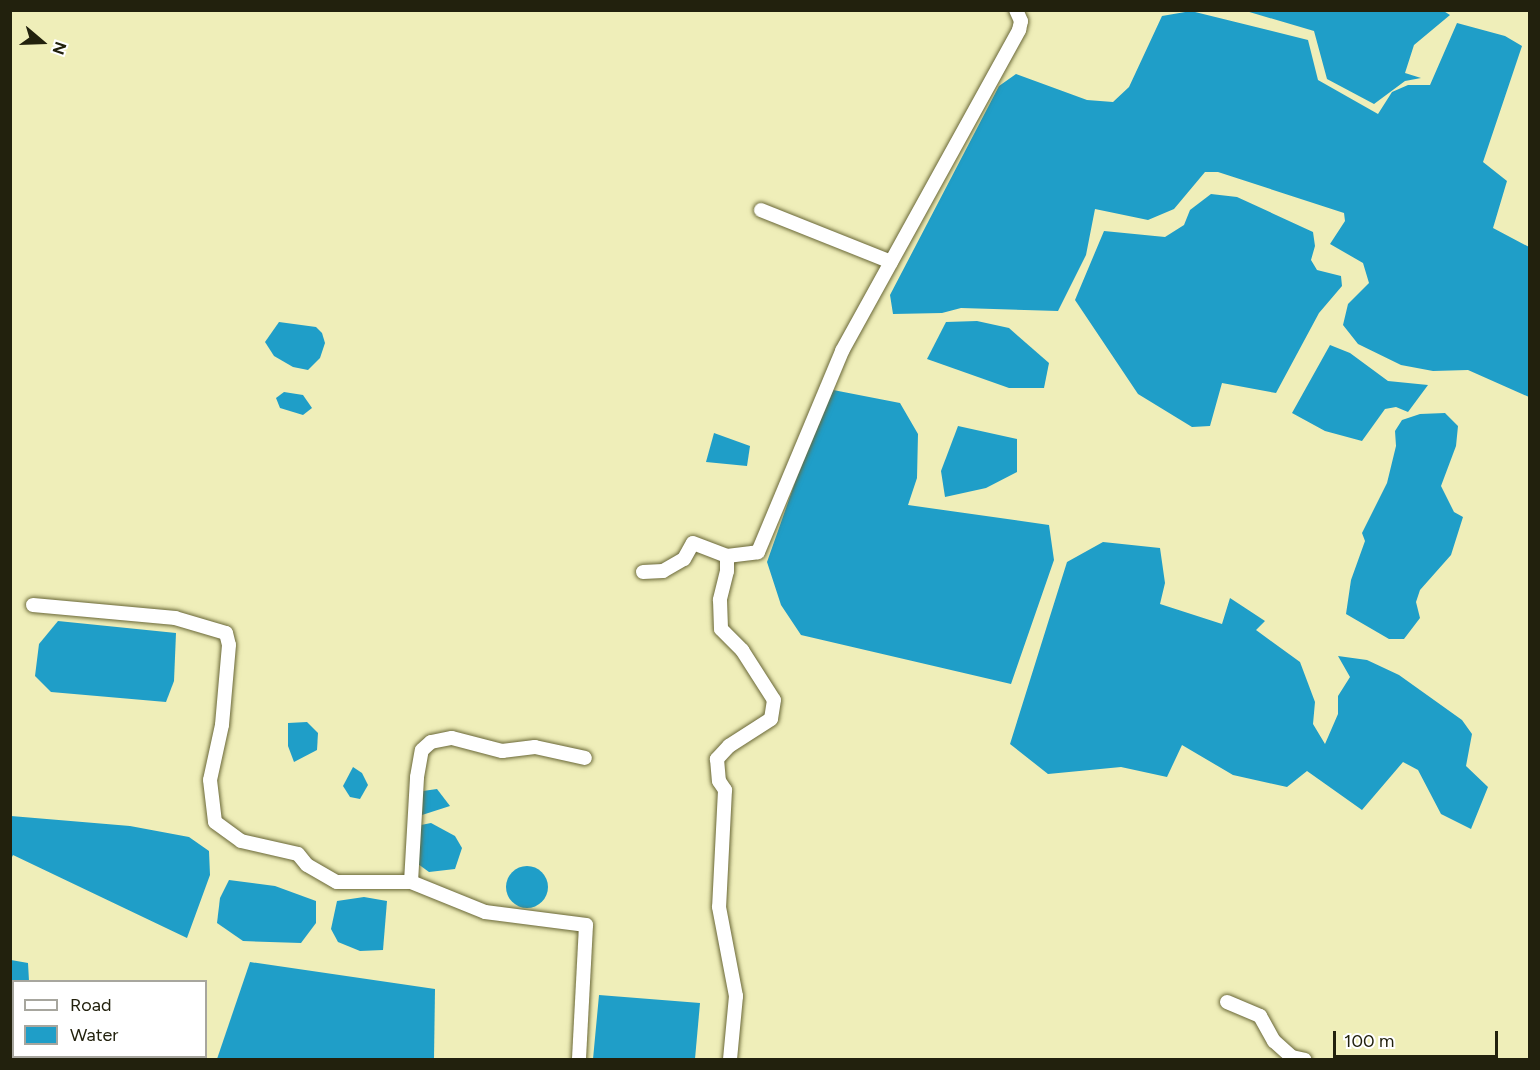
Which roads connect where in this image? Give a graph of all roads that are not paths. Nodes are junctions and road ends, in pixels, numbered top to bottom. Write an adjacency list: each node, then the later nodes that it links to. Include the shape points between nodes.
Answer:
1 (1016, 10): 3 (street, via 1021,21 1019,30)
2 (761, 210): 3 (street)
3 (891, 262): 4 (street, via 838,361 760,549 756,553)
4 (727, 556): 5 (street, via 693,543 684,559 663,572); 11 (street, via 728,571 720,600 721,629 742,650 774,700 771,719 729,746 717,759 725,790 719,907 736,996)
5 (644, 572)
6 (33, 605): 8 (street, via 175,618 226,633 230,645 222,725 210,780 214,822 252,846 298,854 307,865 337,882)
7 (585, 758): 8 (street, via 535,747 502,751 452,738 430,742 422,750 417,777)
8 (411, 882): 10 (street, via 485,912 586,925)
9 (1227, 1002): 12 (street, via 1260,1017 1274,1041 1292,1057)
10 (579, 1059)
11 (730, 1059)
12 (1305, 1059)

